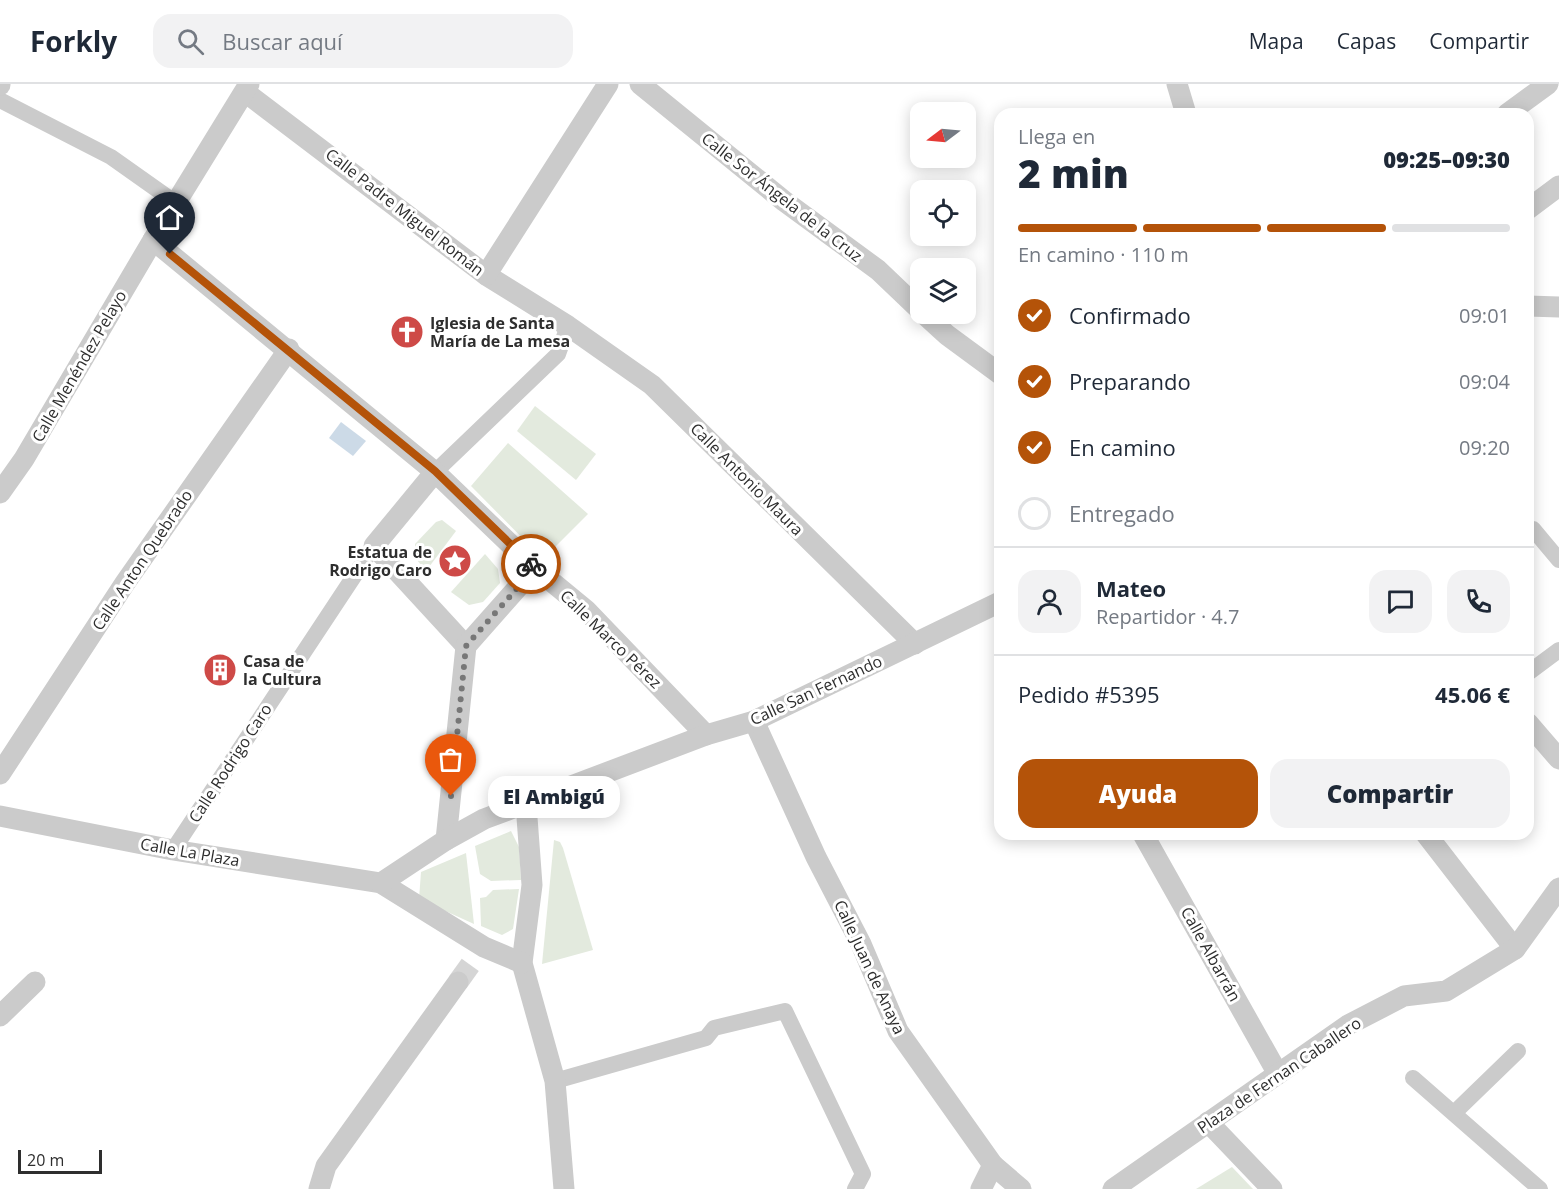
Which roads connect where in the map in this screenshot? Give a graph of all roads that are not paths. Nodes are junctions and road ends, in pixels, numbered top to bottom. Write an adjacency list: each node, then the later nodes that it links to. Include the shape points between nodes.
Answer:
1 (608, 84): 13 (street)
2 (640, 84): 14 (street, Calle Sor Ángela de la Cruz, via 784,201 878,270)
3 (1177, 84): 7 (street)
4 (1548, 84): 8 (street)
5 (247, 88): 10 (street, Calle Menéndez Pelayo); 13 (street, Calle Padre Miguel Román)
6 (0, 100): 10 (street, via 111,157)
7 (1184, 108)
8 (1515, 108)
9 (1559, 186): 11 (street)
10 (176, 203): 12 (street, Calle Menéndez Pelayo)
11 (1534, 205)
12 (153, 240): 19 (street, Calle Marco Pérez); 22 (street, Calle Menéndez Pelayo)
13 (486, 275): 18 (street, Calle Padre Miguel Román)
14 (910, 301)
15 (1534, 306): 16 (street)
16 (1559, 308)
17 (935, 324): 20 (street, Calle Sor Ángela de la Cruz)
18 (568, 326): 21 (street, via 558,354); 28 (street, Calle Antonio Maura, via 652,385)
19 (289, 349): 21 (street, Calle Marco Pérez); 36 (street, Calle Anton Quebrado, via 125,583)
20 (994, 370)
21 (435, 471): 24 (street, Calle Rodrigo Caro); 26 (street, Calle Marco Pérez)
22 (0, 493)
23 (1534, 530): 25 (street)
24 (374, 546): 29 (street); 42 (street, Calle Rodrigo Caro)
25 (1559, 560)
26 (535, 568): 29 (street); 34 (street, Calle Marco Pérez, via 586,610)
27 (994, 605): 28 (street, Calle San Fernando)
28 (915, 644): 32 (street, Calle San Fernando)
29 (466, 646): 39 (street)
30 (1559, 650): 31 (street)
31 (1534, 669)
32 (754, 721): 34 (street, Calle San Fernando); 56 (street, Calle Juan de Anaya, via 861,944 898,1031)
33 (1534, 730): 35 (street)
34 (706, 735): 37 (street, Calle San Fernando)
35 (1559, 759)
36 (0, 774)
37 (526, 804): 39 (street, Calle San Fernando, via 484,819); 46 (street, via 532,885)
38 (0, 816): 42 (street, Calle La Plaza)
39 (446, 840): 43 (street, Calle San Fernando)
40 (1146, 840): 51 (street, Calle Albarrán)
41 (1431, 840): 45 (street)
42 (173, 850): 43 (street, Calle La Plaza)
43 (381, 883): 46 (street, via 480,952)
44 (1559, 888): 45 (street, Plaza de Fernan Caballero)
45 (1515, 949): 51 (street, Plaza de Fernan Caballero, via 1446,991 1404,996 1348,1025)
46 (522, 963): 53 (street)
47 (35, 982): 49 (street)
48 (458, 982): 57 (street, via 326,1166)
49 (0, 1016)
50 (1518, 1051): 54 (street)
51 (1278, 1074): 55 (street, Plaza de Fernan Caballero)
52 (1413, 1078): 54 (street)
53 (555, 1081): 58 (street); 59 (street, via 706,1038 714,1028 785,1011 863,1174)
54 (1454, 1113): 64 (street)
55 (1208, 1122): 62 (street, Plaza de Fernan Caballero); 63 (street)
56 (993, 1165): 60 (street); 61 (street, Calle Juan de Anaya)
57 (319, 1189)
58 (564, 1189)
59 (855, 1189)
60 (981, 1189)
61 (1021, 1189)
62 (1113, 1189)
63 (1272, 1189)
64 (1540, 1189)

